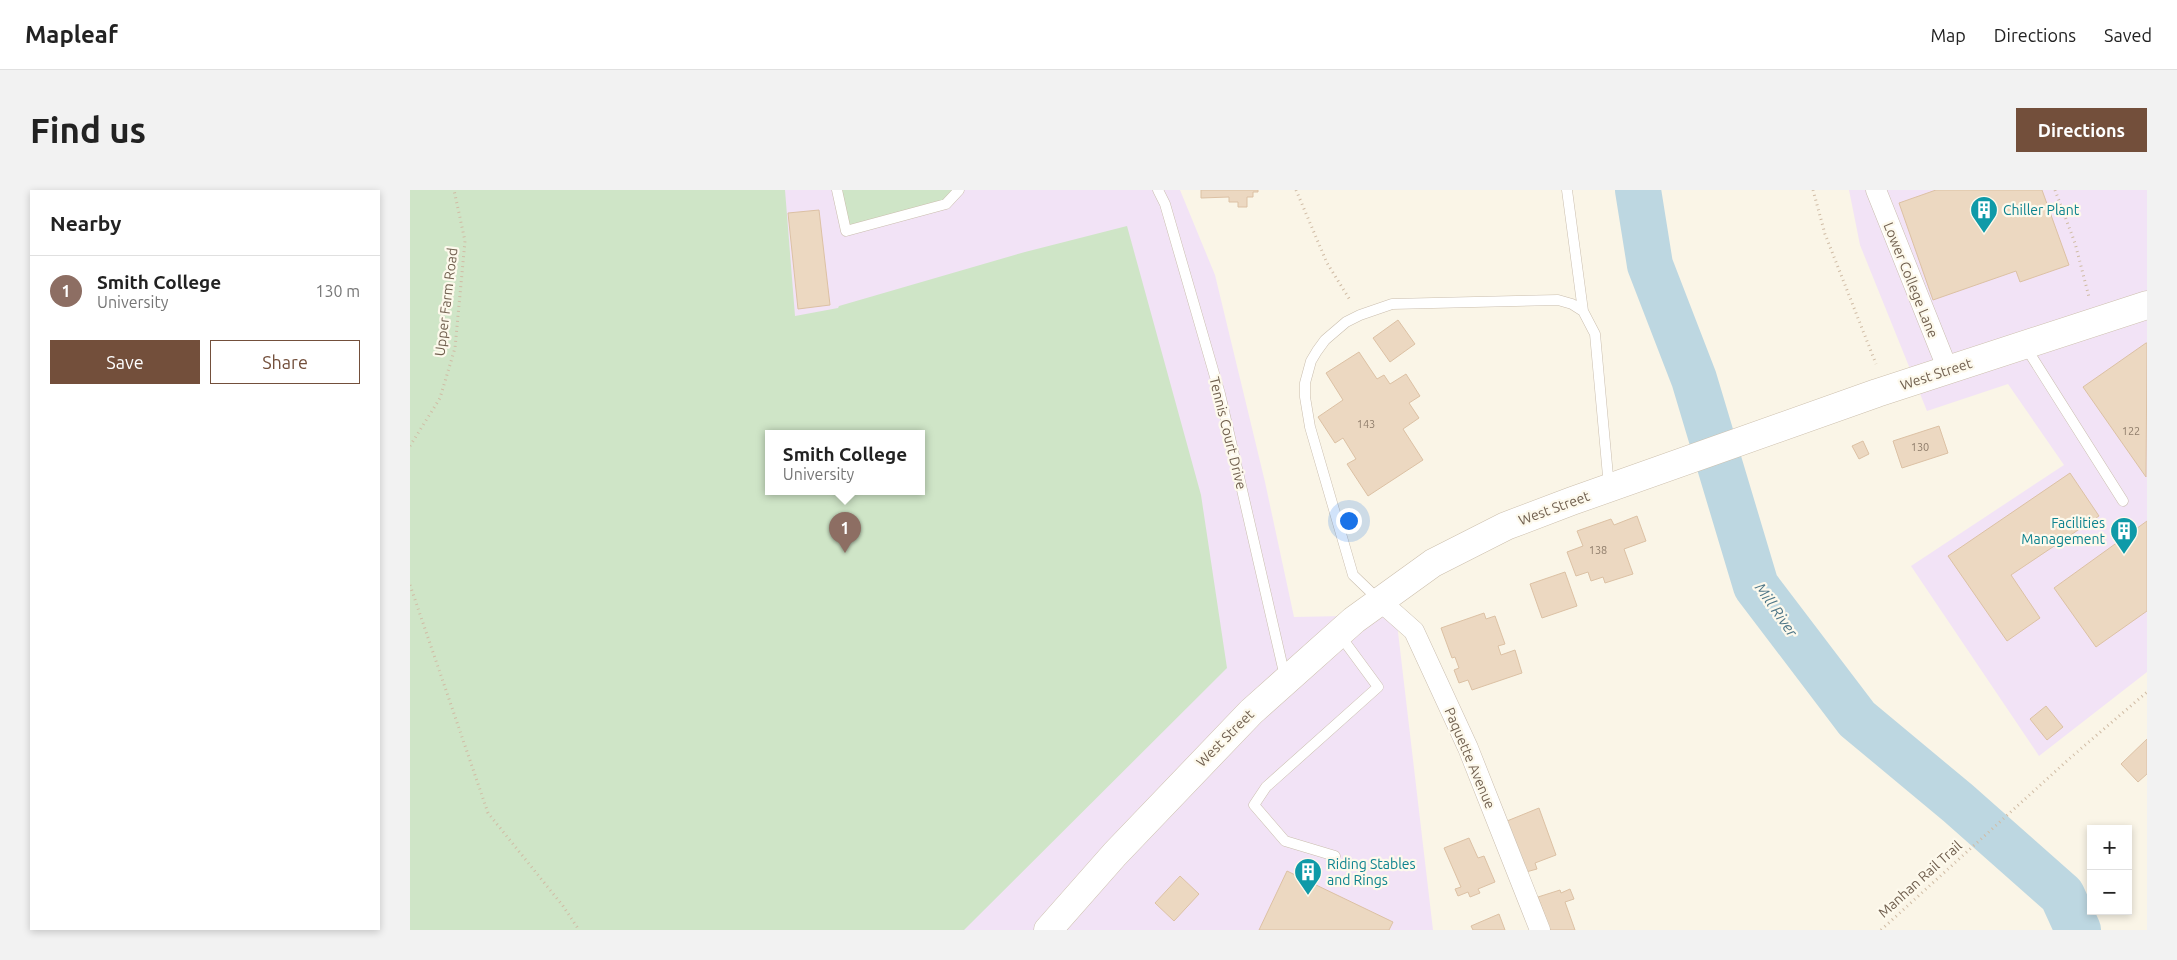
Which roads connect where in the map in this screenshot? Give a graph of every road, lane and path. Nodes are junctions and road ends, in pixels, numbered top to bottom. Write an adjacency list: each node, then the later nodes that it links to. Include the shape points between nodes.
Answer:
1 (454, 190): 17 (path, Upper Farm Road, via 465,241 455,348 440,398)
2 (837, 190): 3 (lane, via 846,231 946,204)
3 (959, 190)
4 (1158, 190): 23 (lane, Tennis Court Drive, via 1165,204 1220,394)
5 (1296, 190): 13 (path, via 1327,263)
6 (1567, 190): 12 (lane)
7 (1814, 190): 15 (path, via 1825,234)
8 (1876, 190): 16 (street, Lower College Lane)
9 (2055, 190): 10 (path, via 2075,243)
10 (2091, 303)
11 (2147, 305): 14 (main road, West Street)
12 (1583, 311): 13 (lane, via 1566,302 1550,300 1392,304); 18 (lane, via 1595,334)
13 (1360, 315): 21 (lane, via 1335,331 1317,351 1307,372 1304,397 1354,575)
14 (2024, 345): 16 (main road, West Street); 19 (lane)
15 (1876, 364)
16 (1948, 370): 18 (main road, West Street)
17 (410, 446)
18 (1610, 488): 21 (main road, West Street, via 1540,512 1469,543)
19 (2123, 501)
20 (410, 585): 26 (path, via 488,813)
21 (1379, 600): 22 (main road, West Street); 28 (street, Paquette Avenue, via 1414,631 1468,748)
22 (1339, 633): 23 (main road, West Street); 25 (lane, via 1378,687 1266,787 1254,805 1285,841)
23 (1286, 680): 27 (main road, West Street, via 1202,761)
24 (2147, 692): 29 (path, Manhan Rail Trail)
25 (1335, 856)
26 (579, 930)
27 (1048, 930)
28 (1540, 930)
29 (1881, 930)

